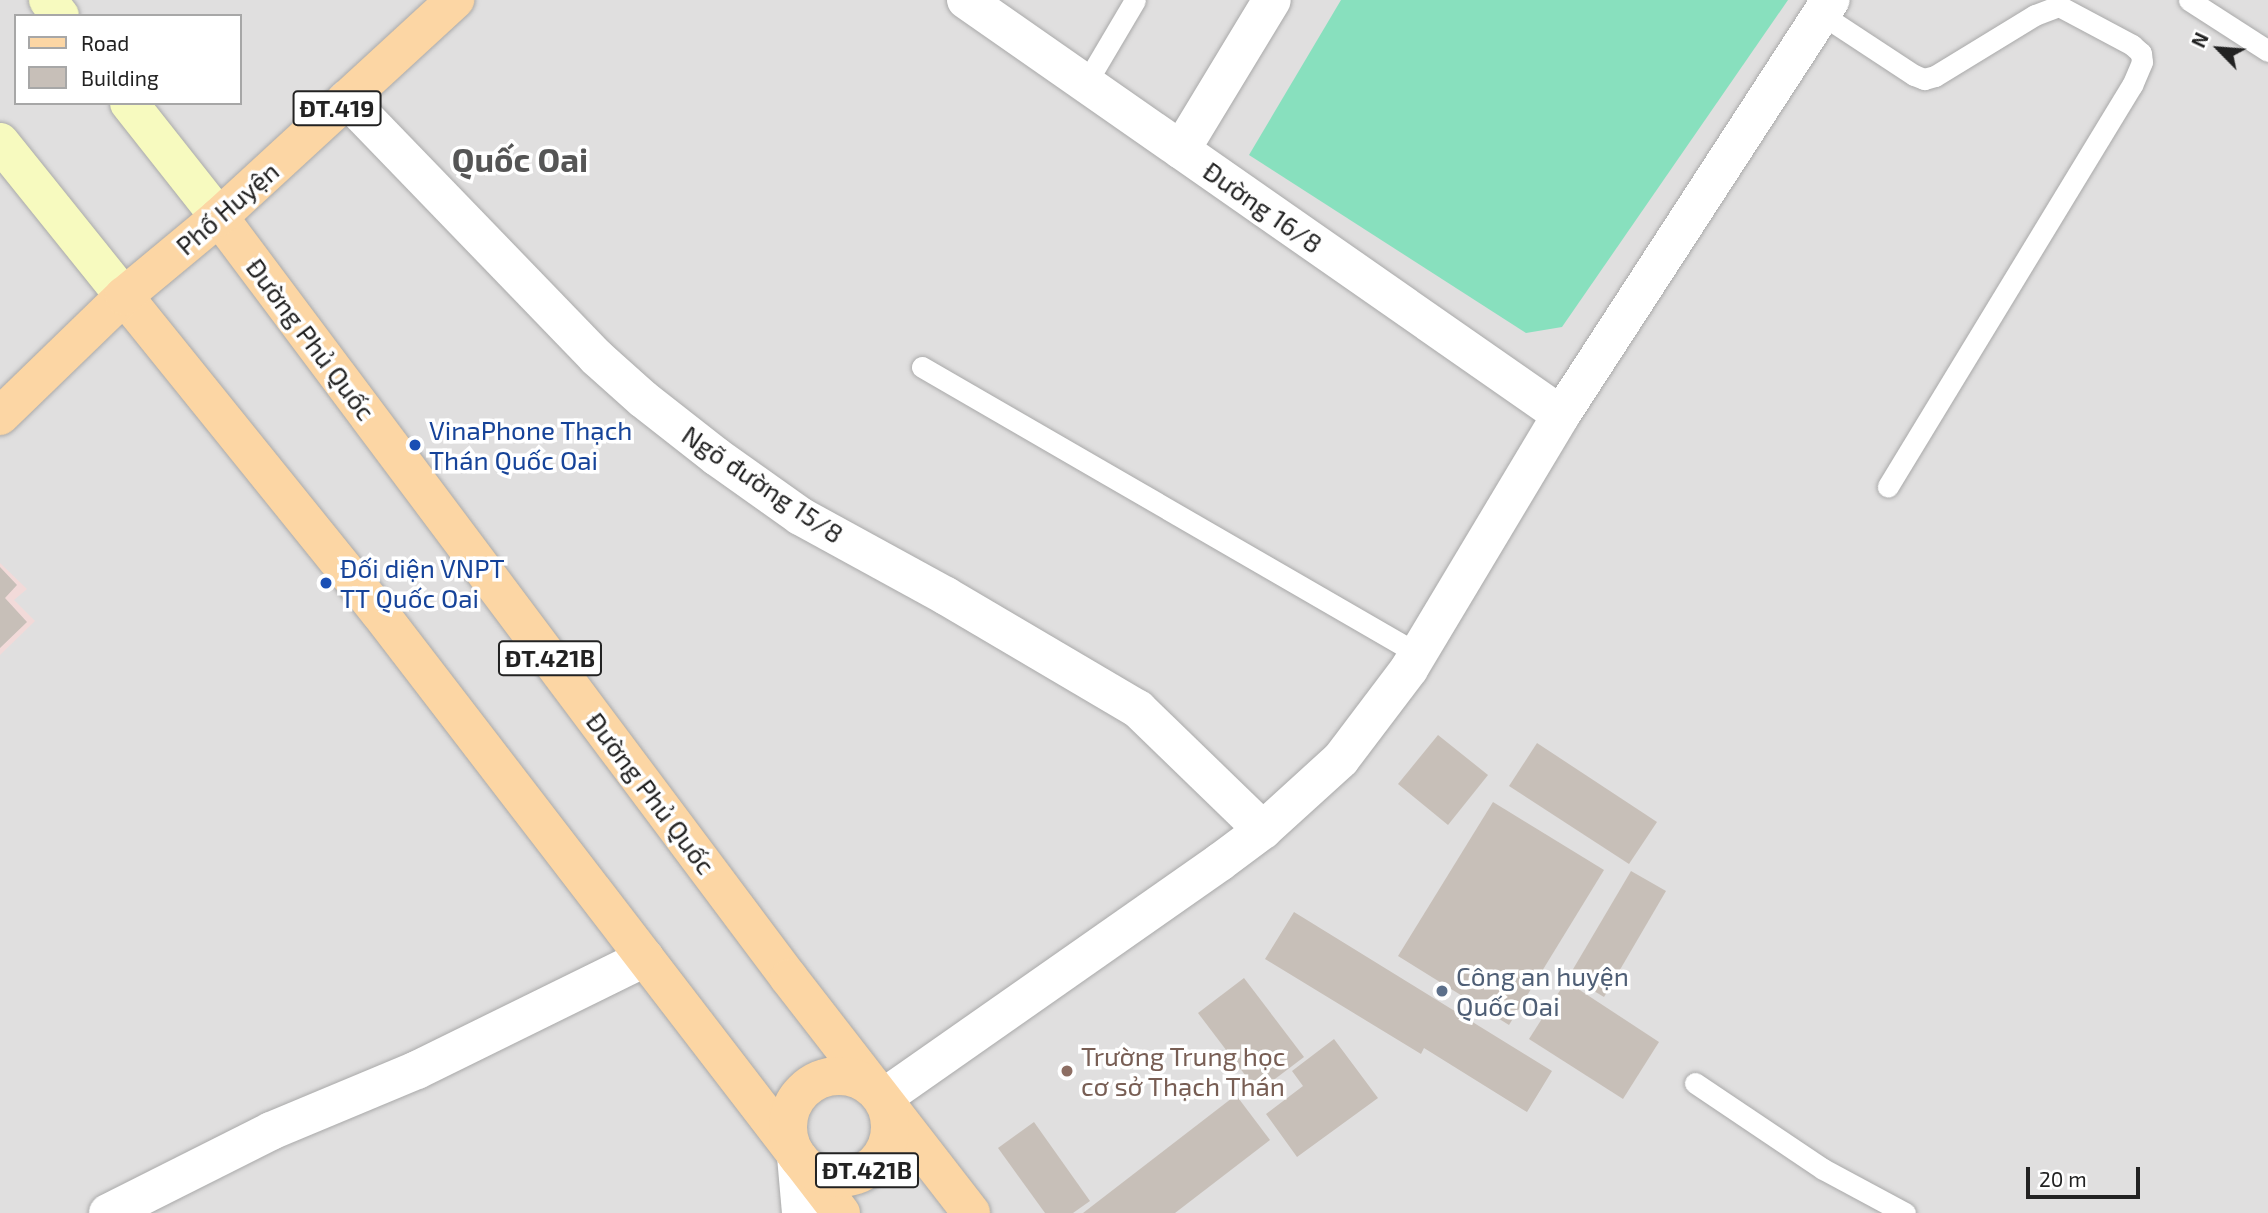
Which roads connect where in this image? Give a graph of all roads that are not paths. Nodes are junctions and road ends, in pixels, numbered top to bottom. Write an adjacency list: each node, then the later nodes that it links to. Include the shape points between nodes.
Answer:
1 (455, 0): 9 (main road, Phố Huyện / ĐT.419)
2 (966, 0): 8 (street, Đường 16/8)
3 (1135, 0): 8 (lane)
4 (1272, 0): 12 (street)
5 (2189, 0): 7 (lane)
6 (1825, 7): 16 (street); 18 (lane, via 1924,79 2059,6 2141,53 2132,85)
7 (2268, 51)
8 (1086, 83): 12 (street, Đường 16/8)
9 (347, 99): 13 (main road, Phố Huyện / ĐT.419); 20 (street, Ngõ đường 15/8, via 596,357 653,407 800,516 1138,709)
10 (132, 105): 13 (main road, Đường Phủ Quốc)
11 (0, 142): 14 (main road)
12 (1181, 150): 16 (street, Đường 16/8)
13 (219, 217): 14 (main road, Phố Huyện / ĐT.419); 23 (main road, Đường Phủ Quốc / ĐT.421B)
14 (124, 296): 17 (main road, Phố Huyện / ĐT.419); 21 (main road, ĐT.421B, via 379,612)
15 (922, 367): 19 (lane)
16 (1561, 415): 19 (street)
17 (0, 416)
18 (1888, 486)
19 (1418, 654): 20 (street, via 1341,759)
20 (1263, 830): 23 (street)
21 (645, 958): 24 (main road, ĐT.421B); 25 (street, via 417,1070 271,1131)
22 (1695, 1083): 29 (lane, via 1823,1169)
23 (883, 1098): 24 (main road, ĐT.421B, via 888,1136 879,1158 867,1170 845,1177 821,1175); 24 (main road, ĐT.421B, via 870,1086 840,1075 810,1084 798,1096 787,1126); 28 (main road, Đường Phủ Quốc / ĐT.421B)
24 (796, 1156): 26 (street); 27 (main road, ĐT.421B)
25 (108, 1213)
26 (801, 1213)
27 (841, 1213)
28 (971, 1213)
29 (1905, 1213)

